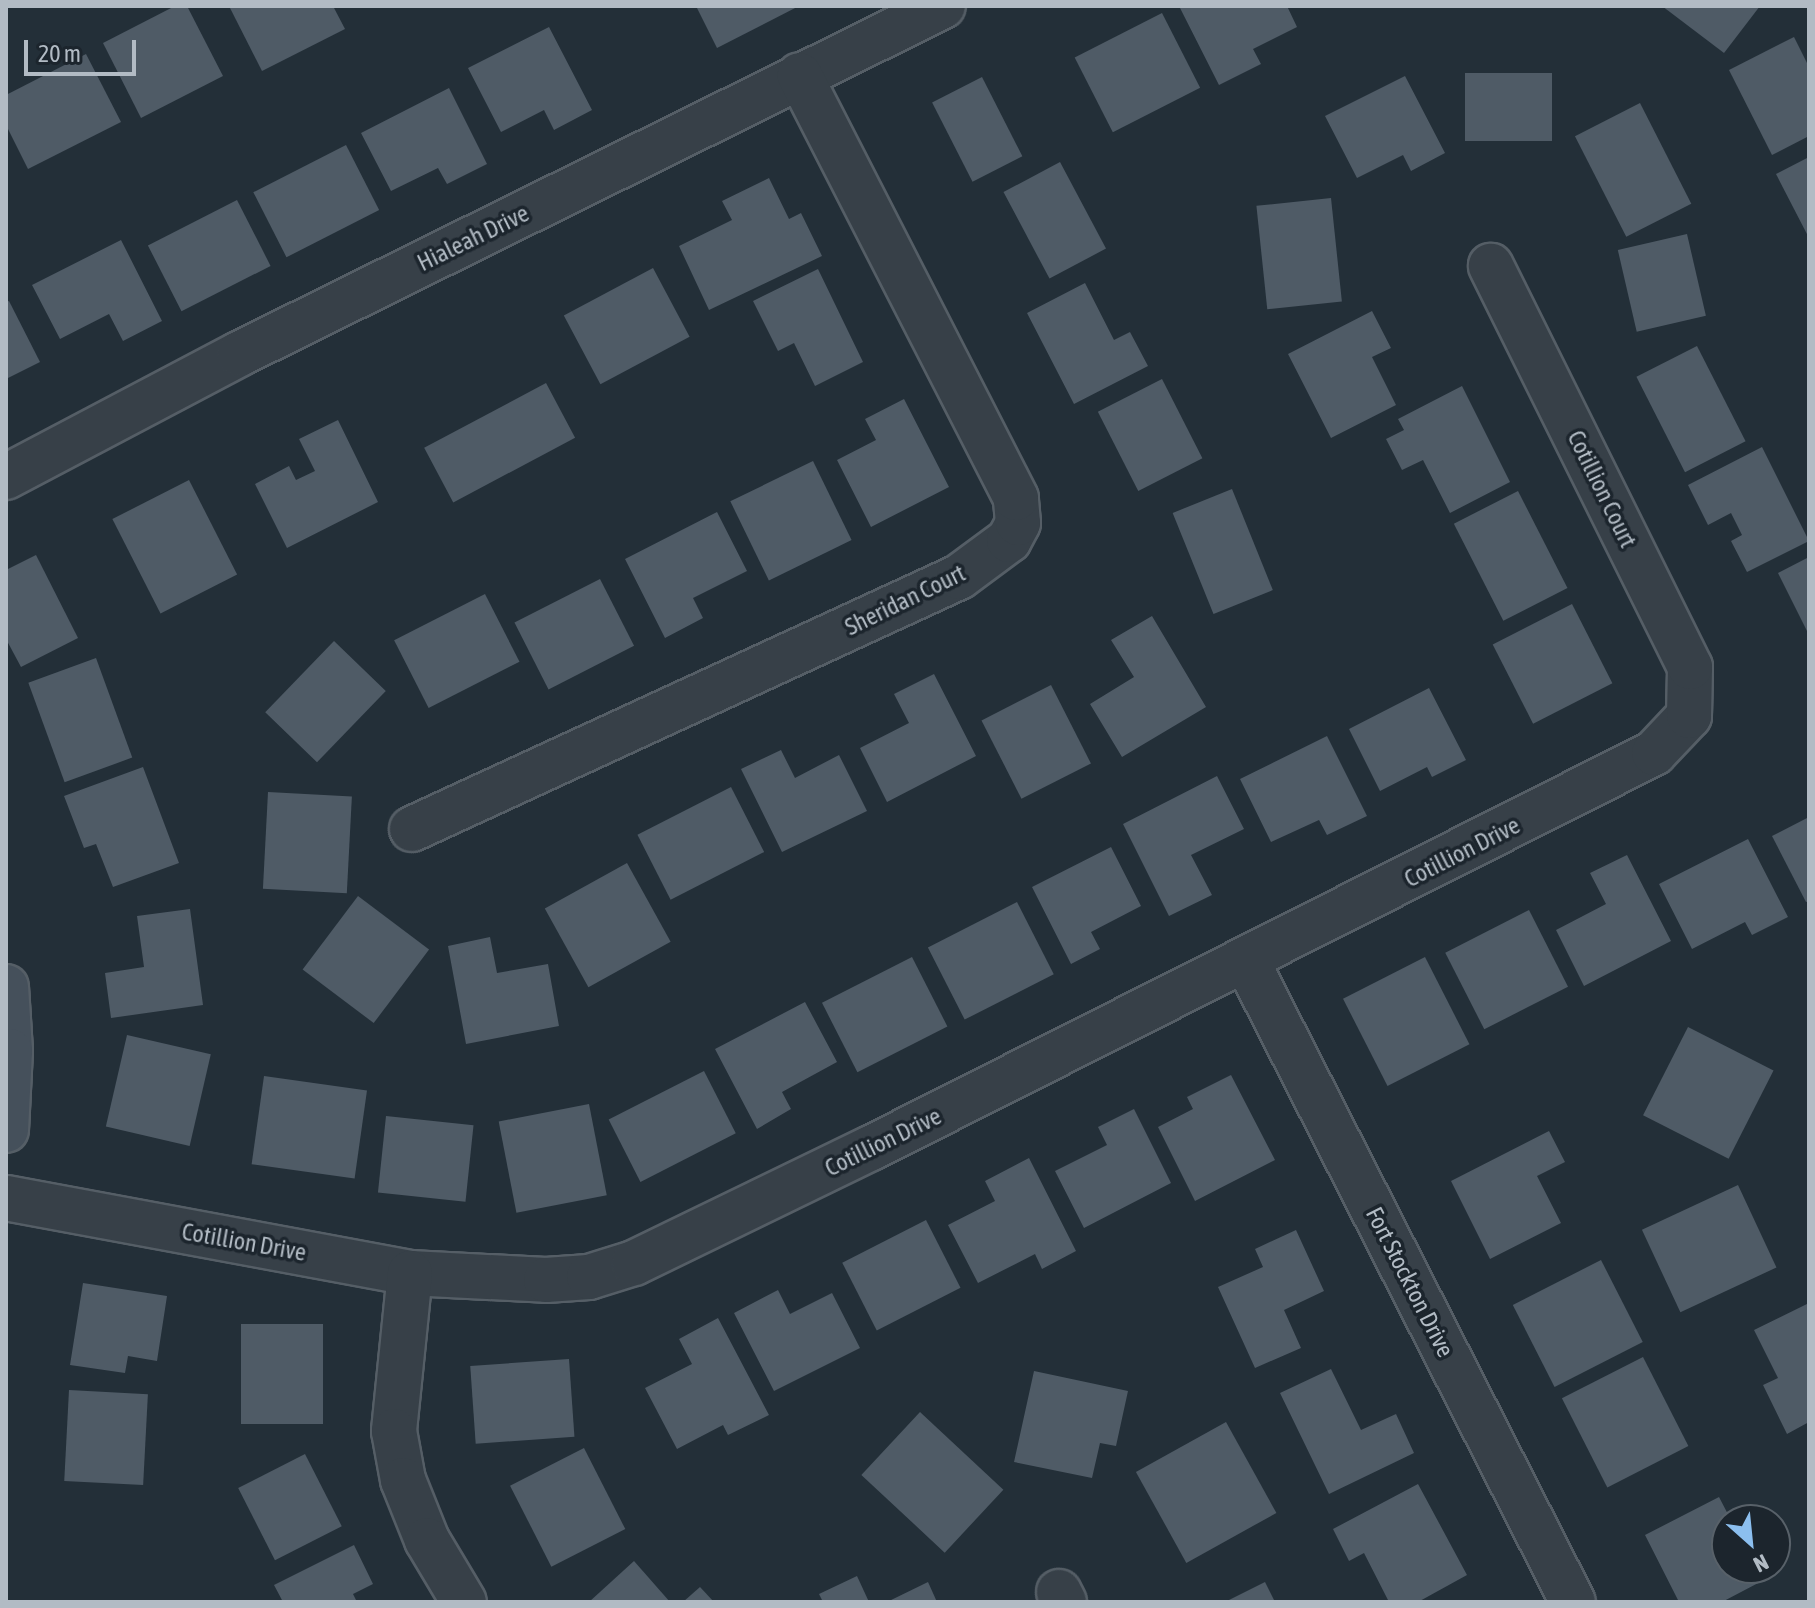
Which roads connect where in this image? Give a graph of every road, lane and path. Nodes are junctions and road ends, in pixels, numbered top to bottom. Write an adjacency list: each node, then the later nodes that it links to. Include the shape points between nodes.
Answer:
1 (943, 6): 2 (street, Hialeah Drive)
2 (800, 75): 4 (street, Hialeah Drive, via 239,354); 6 (street, Sheridan Court, via 1016,498 1018,523 1009,540 959,577)
3 (1491, 266): 5 (street, Cotillion Court, via 1690,667)
4 (6, 477)
5 (1689, 716): 7 (street, Cotillion Drive, via 1654,753)
6 (412, 829)
7 (1247, 962): 11 (street, Cotillion Drive, via 634,1263 589,1277 546,1280); 13 (street, Fort Stockton Drive)
8 (6, 987): 9 (street)
9 (6, 1130)
10 (6, 1198): 11 (street, Cotillion Drive)
11 (410, 1273): 12 (street, via 394,1431 403,1480 427,1540)
12 (464, 1602)
13 (1573, 1602)

